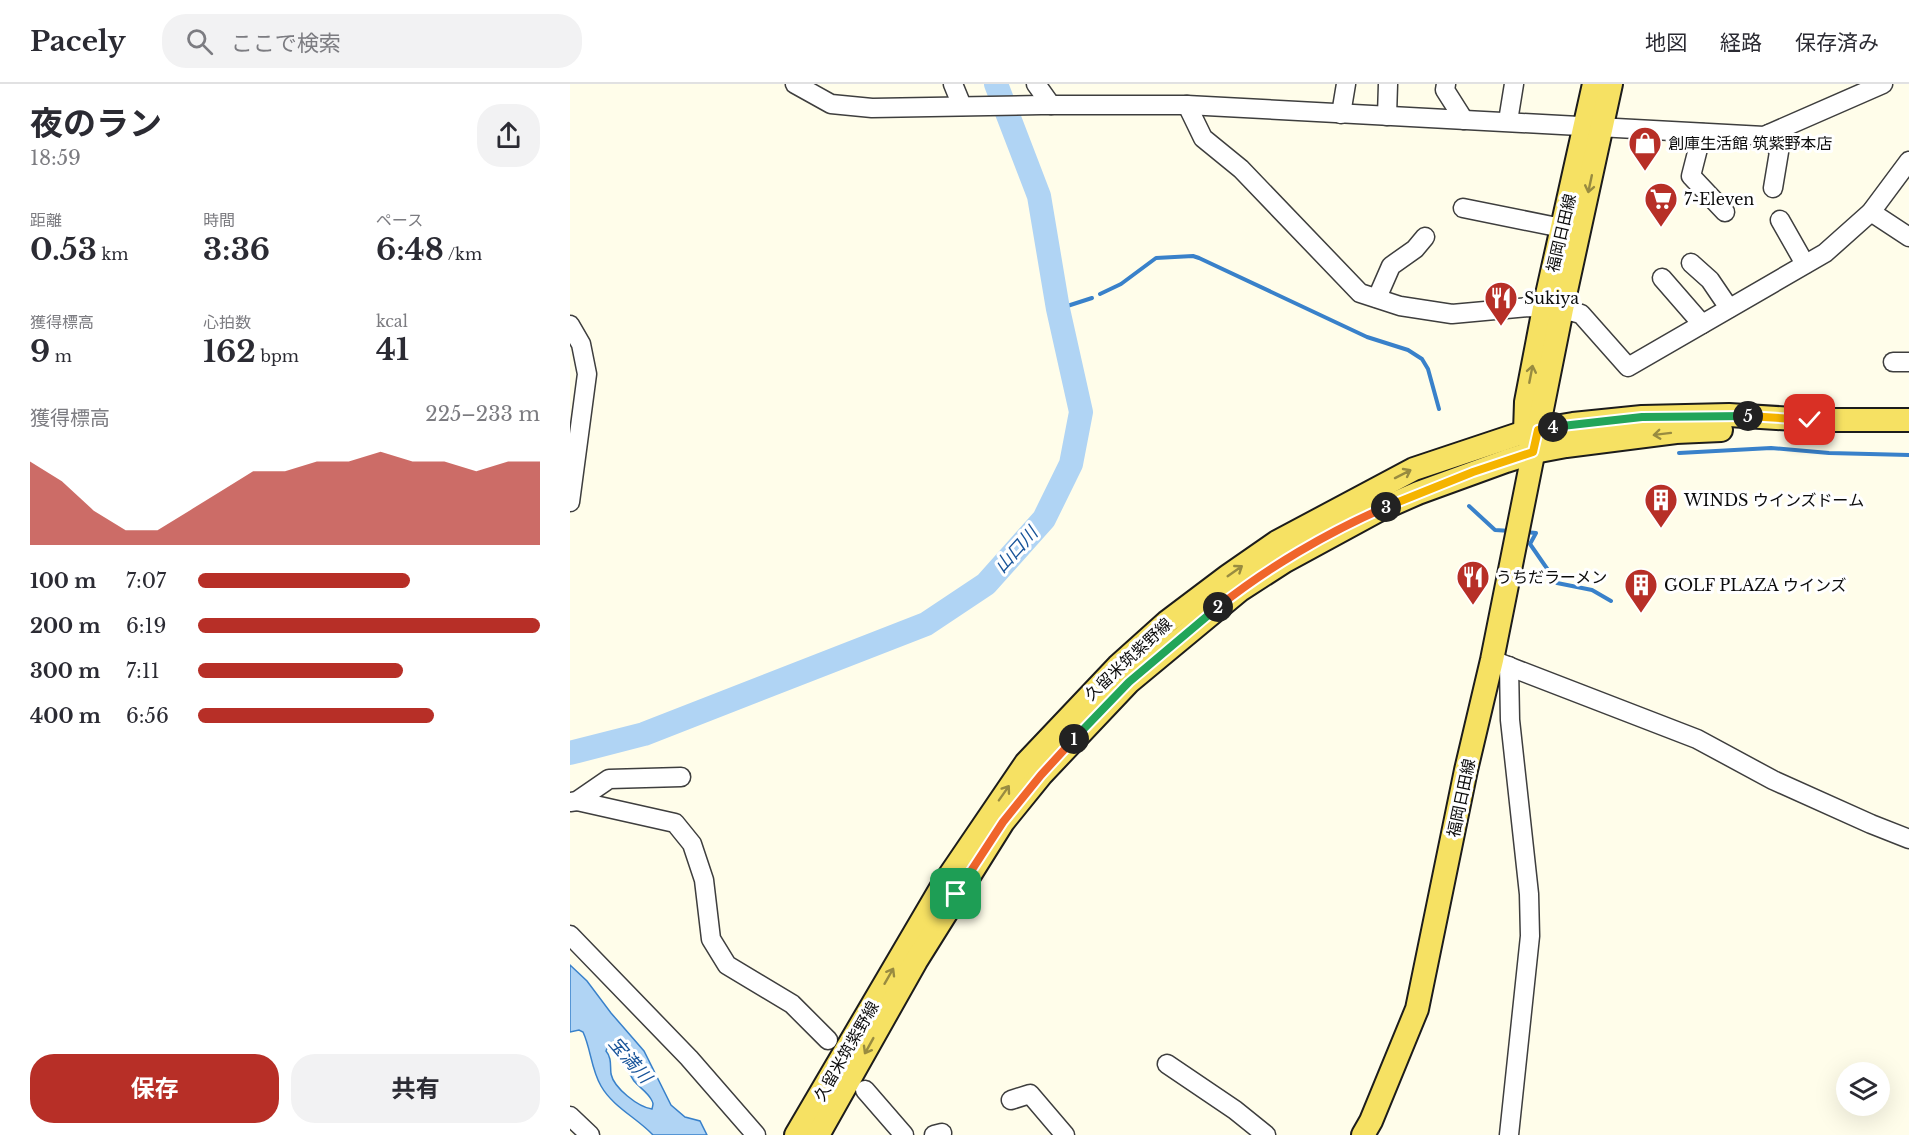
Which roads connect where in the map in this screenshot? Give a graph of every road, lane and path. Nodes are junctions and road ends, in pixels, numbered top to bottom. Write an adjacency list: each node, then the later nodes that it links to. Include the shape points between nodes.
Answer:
1 (795, 84): 13 (street, via 831,104 872,108)
2 (953, 84): 13 (street)
3 (1036, 84): 11 (street)
4 (1346, 84): 14 (street)
5 (1388, 84): 15 (street)
6 (1446, 84): 16 (street, via 1445,90)
7 (1514, 84): 17 (street)
8 (1594, 84): 18 (main road, 福岡日田線)
9 (1611, 84): 18 (main road, 福岡日田線)
10 (1883, 84): 20 (street)
11 (1046, 105): 12 (street); 13 (street)
12 (1187, 105): 14 (street); 33 (street, via 1203,138 1241,170 1360,293)
13 (968, 106)
14 (1341, 114): 15 (street)
15 (1387, 116): 16 (street)
16 (1464, 120): 17 (street)
17 (1508, 121): 18 (street)
18 (1594, 127): 19 (street); 27 (main road, 福岡日田線); 34 (main road, 福岡日田線, one-way to 34)
19 (1702, 133): 20 (street); 24 (street, via 1691,176)
20 (1769, 134): 22 (street, via 1779,152)
21 (1909, 161): 25 (street)
22 (1773, 188)
23 (1463, 208): 27 (street)
24 (1725, 212)
25 (1871, 212): 29 (street); 31 (street)
26 (1780, 220): 31 (street)
27 (1562, 228): 34 (main road, 福岡日田線)
28 (1425, 237): 33 (street, via 1391,266)
29 (1909, 237)
30 (1691, 263): 35 (street, via 1710,280)
31 (1805, 264): 35 (street)
32 (1662, 278): 36 (street)
33 (1377, 298): 34 (street, via 1400,306 1452,314 1528,306)
34 (1553, 308): 36 (street, via 1581,314 1628,368); 40 (main road, 福岡日田線)
35 (1729, 308): 36 (street)
36 (1702, 324)
37 (570, 325): 41 (street, via 581,344 587,374)
38 (1909, 420): 40 (main road, via 1642,417)
39 (1909, 434): 40 (main road, one-way to 40, via 1735,429 1566,446)
40 (1532, 438): 42 (main road, 福岡日田線); 54 (main road, 久留米筑紫野線, one-way to 40, via 935,897 988,816 1026,763 1118,666 1167,622 1277,542 1414,469); 55 (main road, 久留米筑紫野線, one-way to 55, via 1473,472 1338,531 1240,590 1129,682 1041,775 1003,822 916,961)
41 (570, 502)
42 (1501, 663): 45 (street, via 1697,739 1773,780); 59 (main road, 福岡日田線, via 1466,770 1417,1009); 60 (street, via 1529,894 1530,936)
43 (681, 777): 44 (street, via 609,779)
44 (574, 801): 47 (street, via 675,824 692,844 704,880 711,939 727,964 792,1004)
45 (1909, 839)
46 (570, 935): 53 (street)
47 (828, 1040)
48 (1167, 1064): 58 (street)
49 (865, 1090): 56 (street)
50 (1011, 1100): 57 (street, via 1030,1094)
51 (570, 1116): 52 (street)
52 (590, 1135)
53 (756, 1135)
54 (796, 1135)
55 (818, 1135)
56 (904, 1135)
57 (1065, 1135)
58 (1266, 1135)
59 (1363, 1135)
60 (1509, 1135)

